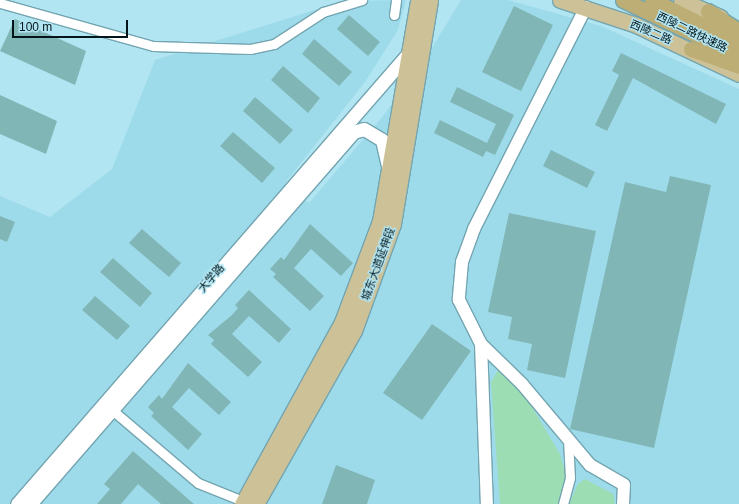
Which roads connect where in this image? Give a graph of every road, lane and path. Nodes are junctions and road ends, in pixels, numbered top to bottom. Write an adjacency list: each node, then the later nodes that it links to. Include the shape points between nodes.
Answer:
1 (362, 0): 9 (street, via 323,12 274,44 250,49 153,46)
2 (396, 0): 12 (street)
3 (418, 0): 15 (main road, 城东大道延伸段)
4 (430, 0): 22 (main road, 城东大道延伸段, via 393,224 354,331)
5 (560, 0): 10 (main road, 西陵二路)
6 (623, 0): 13 (highway, 西陵二路快速路)
7 (652, 0): 13 (highway, 西陵二路快速路)
8 (681, 0): 11 (main road)
9 (0, 3)
10 (586, 6): 14 (main road, 西陵二路); 19 (street, via 474,229 462,262 459,300)
11 (708, 11): 13 (highway)
12 (394, 15)
13 (737, 41)
14 (691, 49): 16 (highway); 17 (main road, 西陵二路)
15 (408, 55): 18 (main road, 城东大道延伸段); 23 (main road, 大学路)
16 (739, 66)
17 (739, 74)
18 (388, 169): 20 (main road, 大学路, via 382,140 364,129 353,132); 22 (main road, 城东大道延伸段, via 380,221 342,322)
19 (481, 344): 21 (street, via 522,384); 25 (street)
20 (111, 409): 22 (street, via 193,480); 24 (main road, 大学路)
21 (568, 441): 26 (street, via 570,478); 27 (street, via 590,465 624,485)
22 (248, 503)
23 (17, 504)
24 (30, 504)
25 (487, 504)
26 (563, 504)
27 (623, 504)

